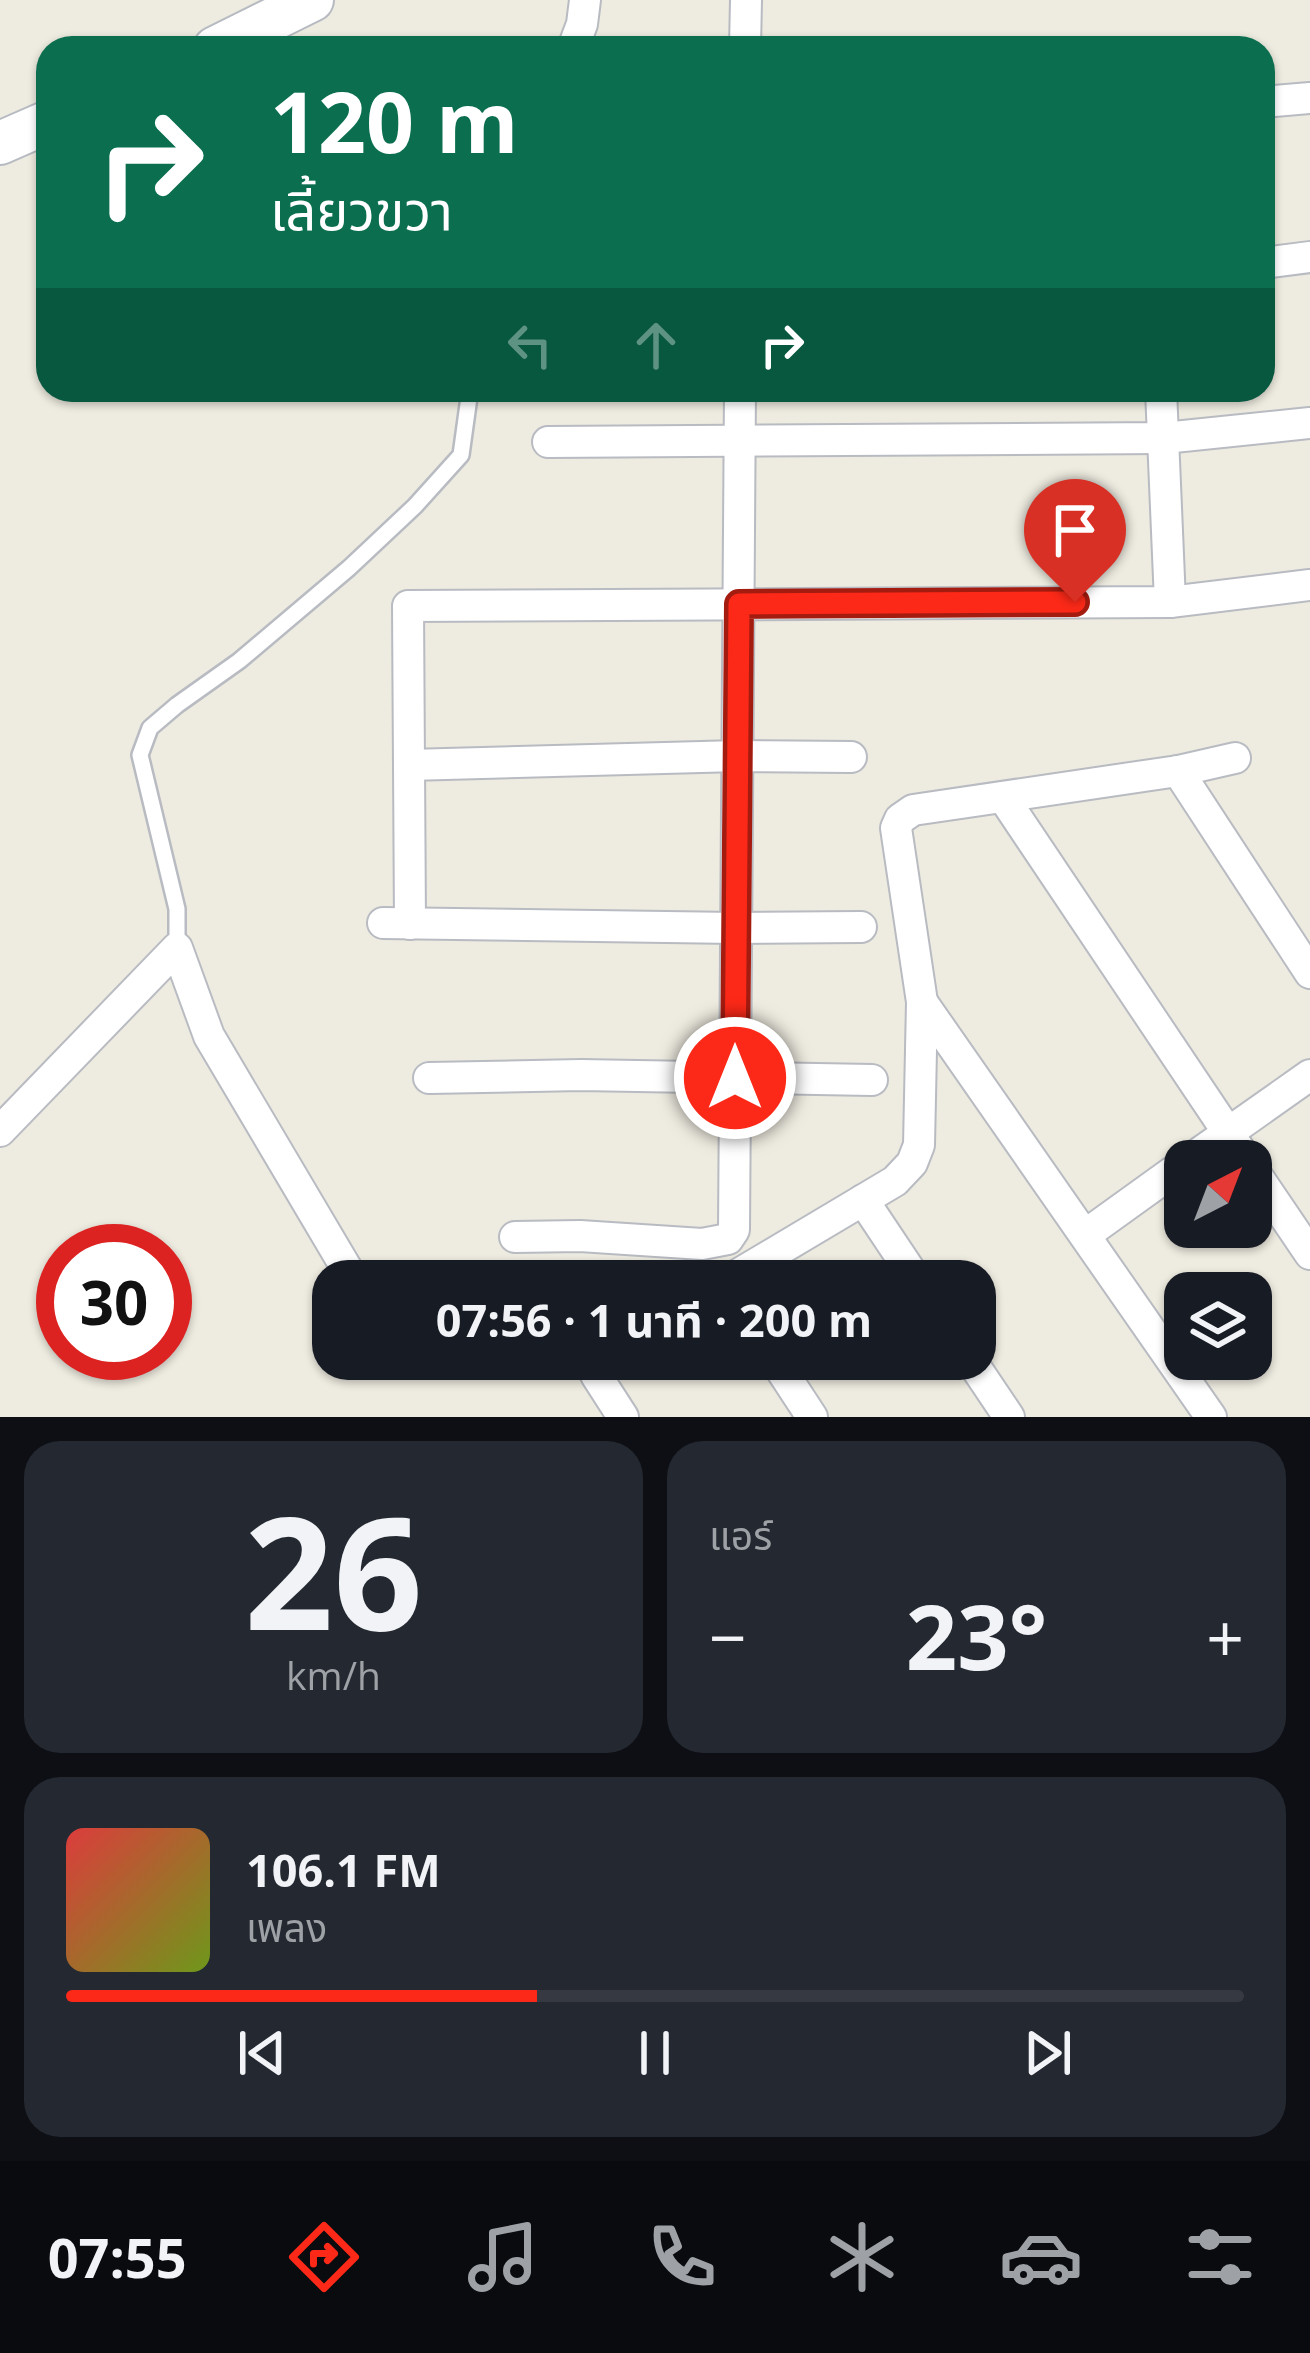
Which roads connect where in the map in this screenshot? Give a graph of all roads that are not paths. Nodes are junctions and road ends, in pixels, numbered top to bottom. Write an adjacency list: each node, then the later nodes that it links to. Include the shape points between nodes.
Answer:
1 (312, 0): 4 (street)
2 (585, 0): 5 (street)
3 (746, 0): 6 (street)
4 (239, 36)
5 (578, 36)
6 (745, 36)
7 (1310, 98): 8 (street)
8 (1275, 101)
9 (36, 127): 10 (street)
10 (0, 143)
11 (1310, 257): 12 (street)
12 (1275, 261)
13 (468, 402): 31 (lane, via 461,455 415,506 150,728 140,755 177,909)
14 (740, 402): 19 (street)
15 (1162, 402): 17 (street)
16 (1310, 423): 17 (street)
17 (1164, 438): 19 (street); 21 (street)
18 (548, 442): 19 (street)
19 (740, 443): 22 (street)
20 (1310, 585): 21 (street)
21 (1170, 602): 22 (street)
22 (739, 604): 23 (street); 26 (street, via 408,605)
23 (738, 756): 24 (street); 26 (street); 30 (street)
24 (851, 757)
25 (1235, 758): 27 (street)
26 (409, 765): 30 (street, via 397,924)
27 (1178, 771): 28 (street); 32 (street)
28 (1003, 797): 33 (street, via 913,810 896,828); 39 (street)
29 (861, 927): 30 (street)
30 (736, 928): 36 (street)
31 (177, 948): 38 (street); 48 (street, via 209,1036)
32 (1310, 973)
33 (922, 1002): 44 (street, via 919,1145 895,1181); 45 (street)
34 (1310, 1075): 39 (street)
35 (429, 1078): 36 (street)
36 (735, 1078): 37 (street); 46 (street, via 728,1239)
37 (872, 1080)
38 (0, 1131)
39 (1228, 1132): 40 (street); 41 (street)
40 (1217, 1140)
41 (1233, 1140)
42 (1164, 1178): 45 (street)
43 (1272, 1198): 47 (street)
44 (862, 1200): 49 (street); 50 (street)
45 (1085, 1235): 57 (street)
46 (515, 1238)
47 (1310, 1254)
48 (342, 1260)
49 (762, 1260)
50 (903, 1260)
51 (599, 1380): 54 (street)
52 (787, 1380): 55 (street)
53 (984, 1380): 56 (street)
54 (622, 1417)
55 (812, 1417)
56 (1009, 1417)
57 (1211, 1417)

